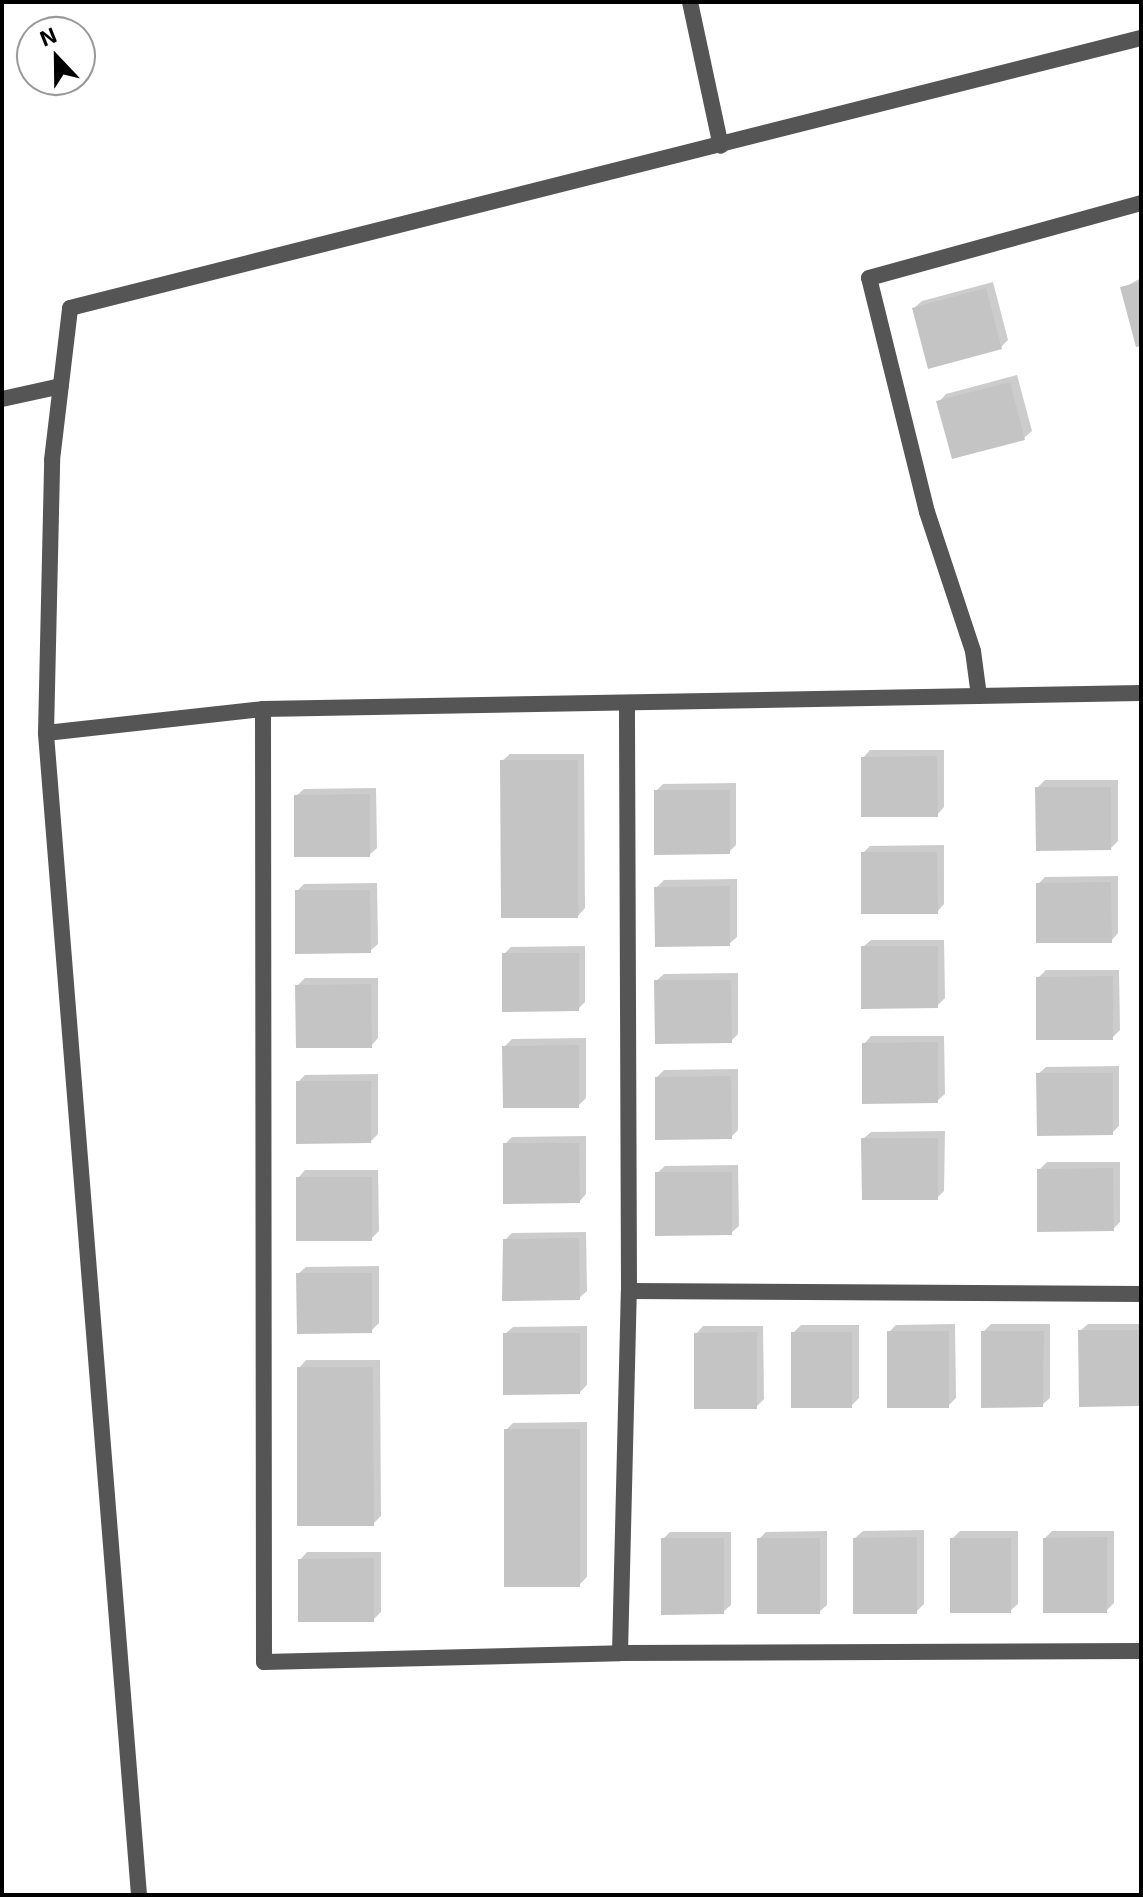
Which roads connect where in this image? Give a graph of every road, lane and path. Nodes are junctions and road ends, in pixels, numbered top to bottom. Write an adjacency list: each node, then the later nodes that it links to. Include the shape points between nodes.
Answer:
1 (690, 2): 3 (street)
2 (1141, 38): 3 (street)
3 (721, 146): 5 (street, via 70,308)
4 (1141, 203): 8 (street, via 869,278 927,512 973,651)
5 (61, 386): 6 (street); 11 (street, via 52,460)
6 (2, 399)
7 (1141, 693): 8 (street)
8 (979, 696): 9 (street)
9 (627, 704): 10 (street); 12 (street)
10 (263, 709): 11 (street); 15 (street, via 264,1662)
11 (46, 733): 16 (street)
12 (629, 1291): 13 (street); 15 (street)
13 (1141, 1294)
14 (1141, 1651): 15 (street)
15 (620, 1653)
16 (139, 1895)

